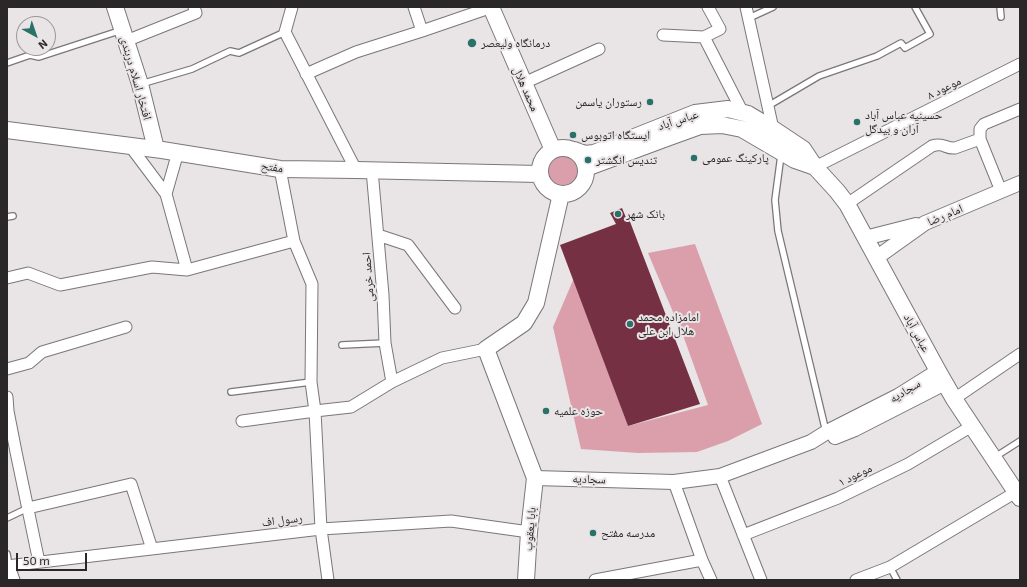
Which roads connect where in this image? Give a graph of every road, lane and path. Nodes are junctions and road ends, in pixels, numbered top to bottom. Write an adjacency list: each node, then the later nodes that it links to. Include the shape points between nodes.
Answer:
1 (115, 7): 16 (main road, افتخار اسلام دربندی)
2 (194, 7): 16 (street, via 196,13)
3 (292, 7): 14 (street)
4 (414, 7): 13 (street)
5 (491, 7): 13 (street); 23 (main road, محمد هلال)
6 (708, 7): 17 (street, via 720,29)
7 (746, 7): 12 (street)
8 (773, 7): 12 (lane)
9 (915, 7): 24 (lane, via 930,34 905,48 901,43 877,56 818,76)
10 (1000, 7): 11 (lane)
11 (1001, 17)
12 (749, 18): 24 (street)
13 (422, 31): 21 (street, via 356,52)
14 (285, 32): 21 (street); 22 (lane, via 239,53 230,50 192,69)
15 (663, 35): 17 (street)
16 (124, 36): 19 (lane, via 39,57 30,55); 22 (main road, افتخار اسلام دربندی)
17 (704, 37): 26 (street)
18 (599, 49): 23 (street)
19 (7, 63)
20 (1020, 64): 36 (street, موعود ۸)
21 (306, 74): 39 (street)
22 (140, 84): 31 (main road, افتخار اسلام دربندی)
23 (524, 84): 32 (main road, محمد هلال)
24 (768, 106): 27 (street)
25 (1020, 109): 29 (street, via 984,124 980,129)
26 (743, 113): 27 (main road, عباس آباد); 33 (main road, عباس آباد, via 728,109 695,113 594,153 585,154)
27 (773, 129): 36 (main road, عباس آباد, via 803,149)
28 (7, 130): 30 (main road, مفتح)
29 (980, 139): 43 (street); 46 (street, via 955,148 942,144 932,146)
30 (130, 146): 31 (main road, مفتح); 44 (street)
31 (156, 149): 34 (main road, مفتح)
32 (553, 150): 33 (main road, via 560,147); 41 (main road, via 542,160)
33 (574, 150): 37 (main road, via 584,161)
34 (178, 152): 38 (main road, مفتح); 44 (street)
35 (782, 152): 36 (main road, عباس آباد); 37 (main road, عباس آباد, via 742,129 722,125 700,126); 71 (lane, via 775,200 778,231)
36 (815, 167): 46 (main road, عباس آباد)
37 (586, 168): 45 (main road, via 584,179 577,189)
38 (280, 169): 39 (main road, مفتح); 50 (street)
39 (356, 170): 40 (main road, مفتح)
40 (372, 170): 41 (main road, مفتح); 48 (street, احمد خرمی)
41 (539, 174): 45 (main road, via 547,188)
42 (1020, 183): 43 (street, امام رضا)
43 (1001, 192): 47 (street, امام رضا)
44 (166, 194): 52 (street)
45 (562, 194): 58 (main road, via 536,303 524,323)
46 (847, 204): 49 (main road, عباس آباد)
47 (925, 223): 49 (street); 51 (street, امام رضا)
48 (378, 235): 54 (street, via 408,245); 56 (street, احمد خرمی)
49 (865, 238): 51 (main road, عباس آباد)
50 (294, 241): 52 (street); 62 (street, via 312,284)
51 (876, 258): 61 (main road, عباس آباد)
52 (187, 270): 53 (street, via 152,267 60,285 28,273)
53 (7, 278)
54 (455, 308)
55 (126, 327): 60 (street, via 42,352 29,363)
56 (385, 343): 57 (lane); 63 (street, احمد خرمی)
57 (342, 346)
58 (486, 349): 63 (street, via 442,358); 76 (main road)
59 (1020, 354): 66 (street)
60 (7, 370)
61 (941, 377): 66 (main road, عباس آباد); 71 (street, سجادیه); 73 (street, via 903,405 831,439)
62 (311, 382): 64 (lane); 68 (street)
63 (392, 382): 68 (street, via 351,407)
64 (232, 392)
65 (7, 397): 67 (street)
66 (954, 399): 70 (main road, عباس آباد)
67 (8, 411): 79 (street)
68 (315, 411): 69 (street); 81 (street)
69 (242, 421)
70 (972, 426): 74 (main road, عباس آباد); 83 (street, موعود ۱, via 908,464 838,498)
71 (827, 432): 73 (street, سجادیه)
72 (1020, 441): 74 (lane)
73 (812, 442): 75 (street, سجادیه)
74 (993, 458): 78 (main road, عباس آباد)
75 (720, 476): 77 (street, سجادیه); 83 (street)
76 (535, 478): 77 (street, سجادیه); 82 (main road, بابا یعقوب)
77 (674, 482): 86 (street)
78 (1018, 495): 89 (street)
79 (28, 508): 80 (lane); 84 (street, via 131,484); 87 (street)
80 (7, 518)
81 (321, 528): 82 (street, رسول اف, via 451,522); 84 (street, رسول اف); 91 (street)
82 (529, 532): 92 (main road, بابا یعقوب)
83 (743, 535): 95 (street)
84 (152, 549): 87 (street, رسول اف)
85 (7, 554): 88 (lane)
86 (702, 560): 93 (street); 94 (street)
87 (39, 562): 88 (street, رسول اف)
88 (8, 566): 90 (street)
89 (890, 567): 96 (street); 97 (lane)
90 (14, 580)
91 (328, 580)
92 (526, 580)
93 (595, 580)
94 (710, 580)
95 (761, 580)
96 (856, 580)
97 (897, 580)

